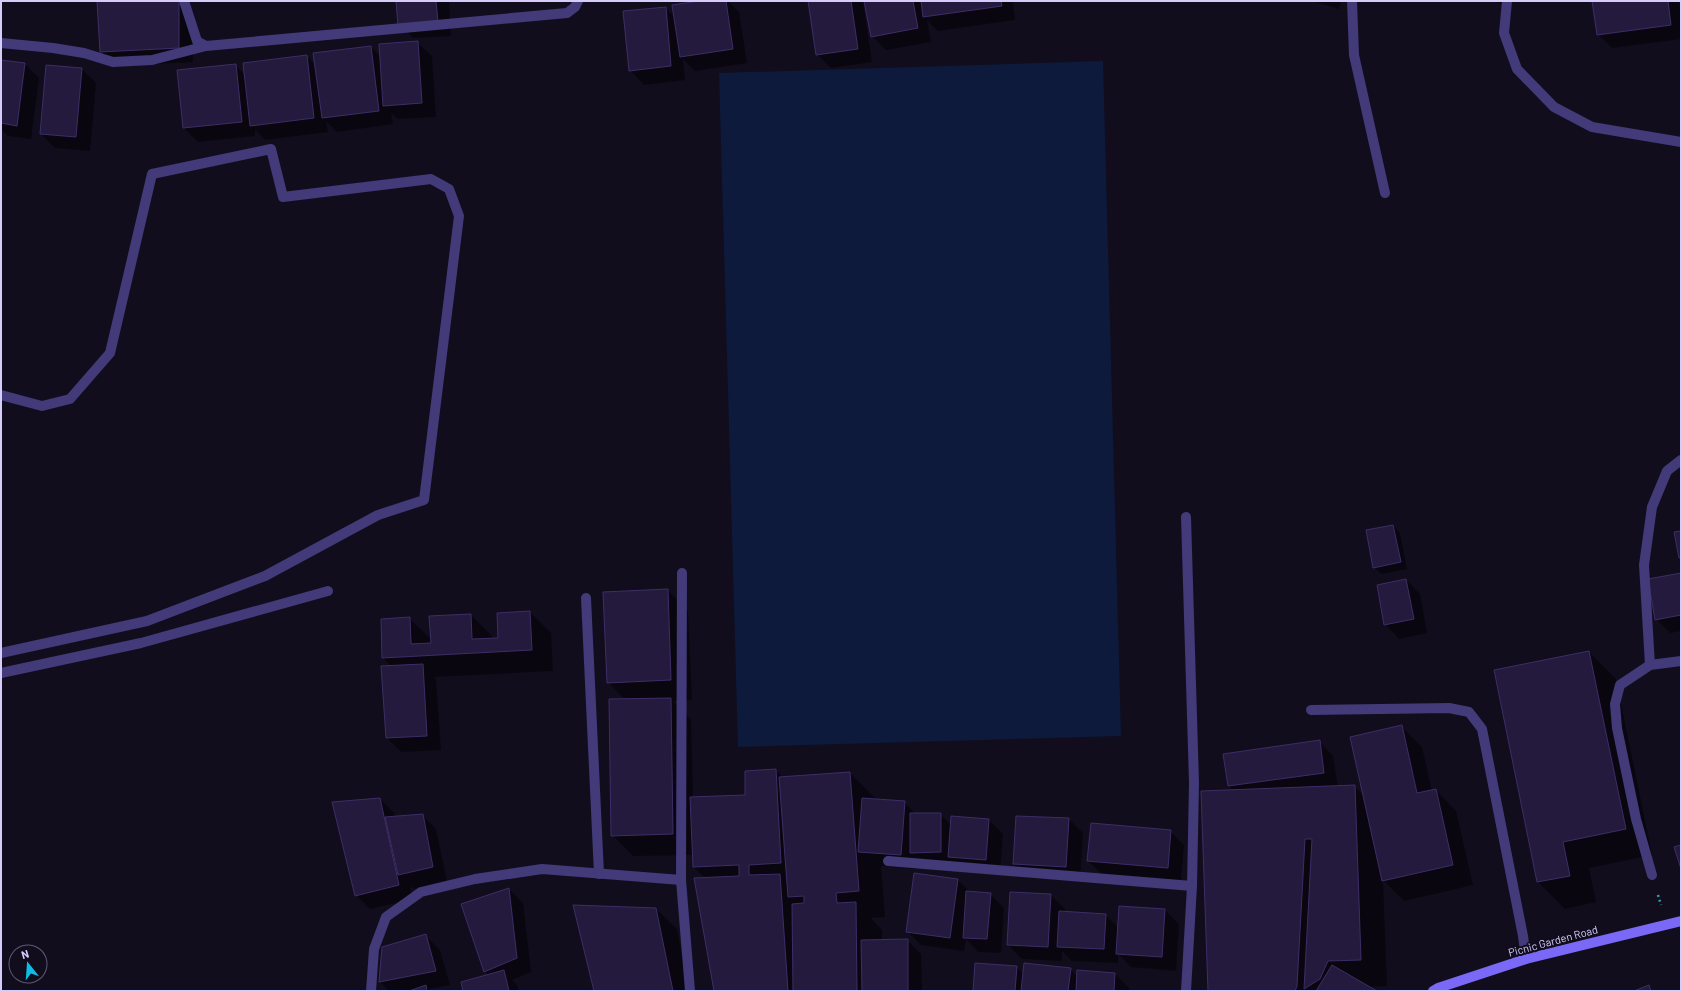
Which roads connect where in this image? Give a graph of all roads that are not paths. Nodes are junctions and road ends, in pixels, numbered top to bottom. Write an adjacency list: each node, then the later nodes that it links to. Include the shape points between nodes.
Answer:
1 (184, 1): 6 (street, via 197,42)
2 (578, 1): 6 (street, via 567,13)
3 (1352, 1): 8 (street, via 1354,55)
4 (1507, 1): 7 (street, via 1504,33 1517,69 1554,107 1592,127)
5 (1, 43): 6 (street, via 84,53 113,62 152,60)
6 (206, 46)
7 (1681, 142)
8 (1386, 193)
9 (1, 395): 15 (street, via 42,406 70,399 110,353 152,174 271,149 283,197 432,178 449,189 459,216 424,500 378,515 265,576 147,621)
10 (1681, 460): 17 (street, via 1667,471 1652,507 1644,565)
11 (1186, 517): 24 (street, via 1194,783)
12 (682, 573): 23 (street)
13 (328, 591): 18 (street, via 141,643)
14 (586, 598): 21 (street)
15 (1, 653)
16 (1681, 661): 17 (street)
17 (1650, 665): 22 (street, via 1620,685 1615,704 1617,728 1636,818)
18 (1, 673)
19 (1311, 710): 26 (street, via 1450,708 1469,712 1482,729)
20 (888, 861): 24 (street)
21 (599, 874): 23 (street); 27 (street, via 542,869 475,879 422,892 386,917 374,949)
22 (1652, 875)
23 (681, 880): 28 (street)
24 (1192, 886): 29 (street)
25 (1681, 921): 26 (main road, Picnic Garden Road)
26 (1526, 959): 30 (main road, Picnic Garden Road)
27 (371, 991)
28 (690, 991)
29 (1186, 991)
30 (1433, 991)

